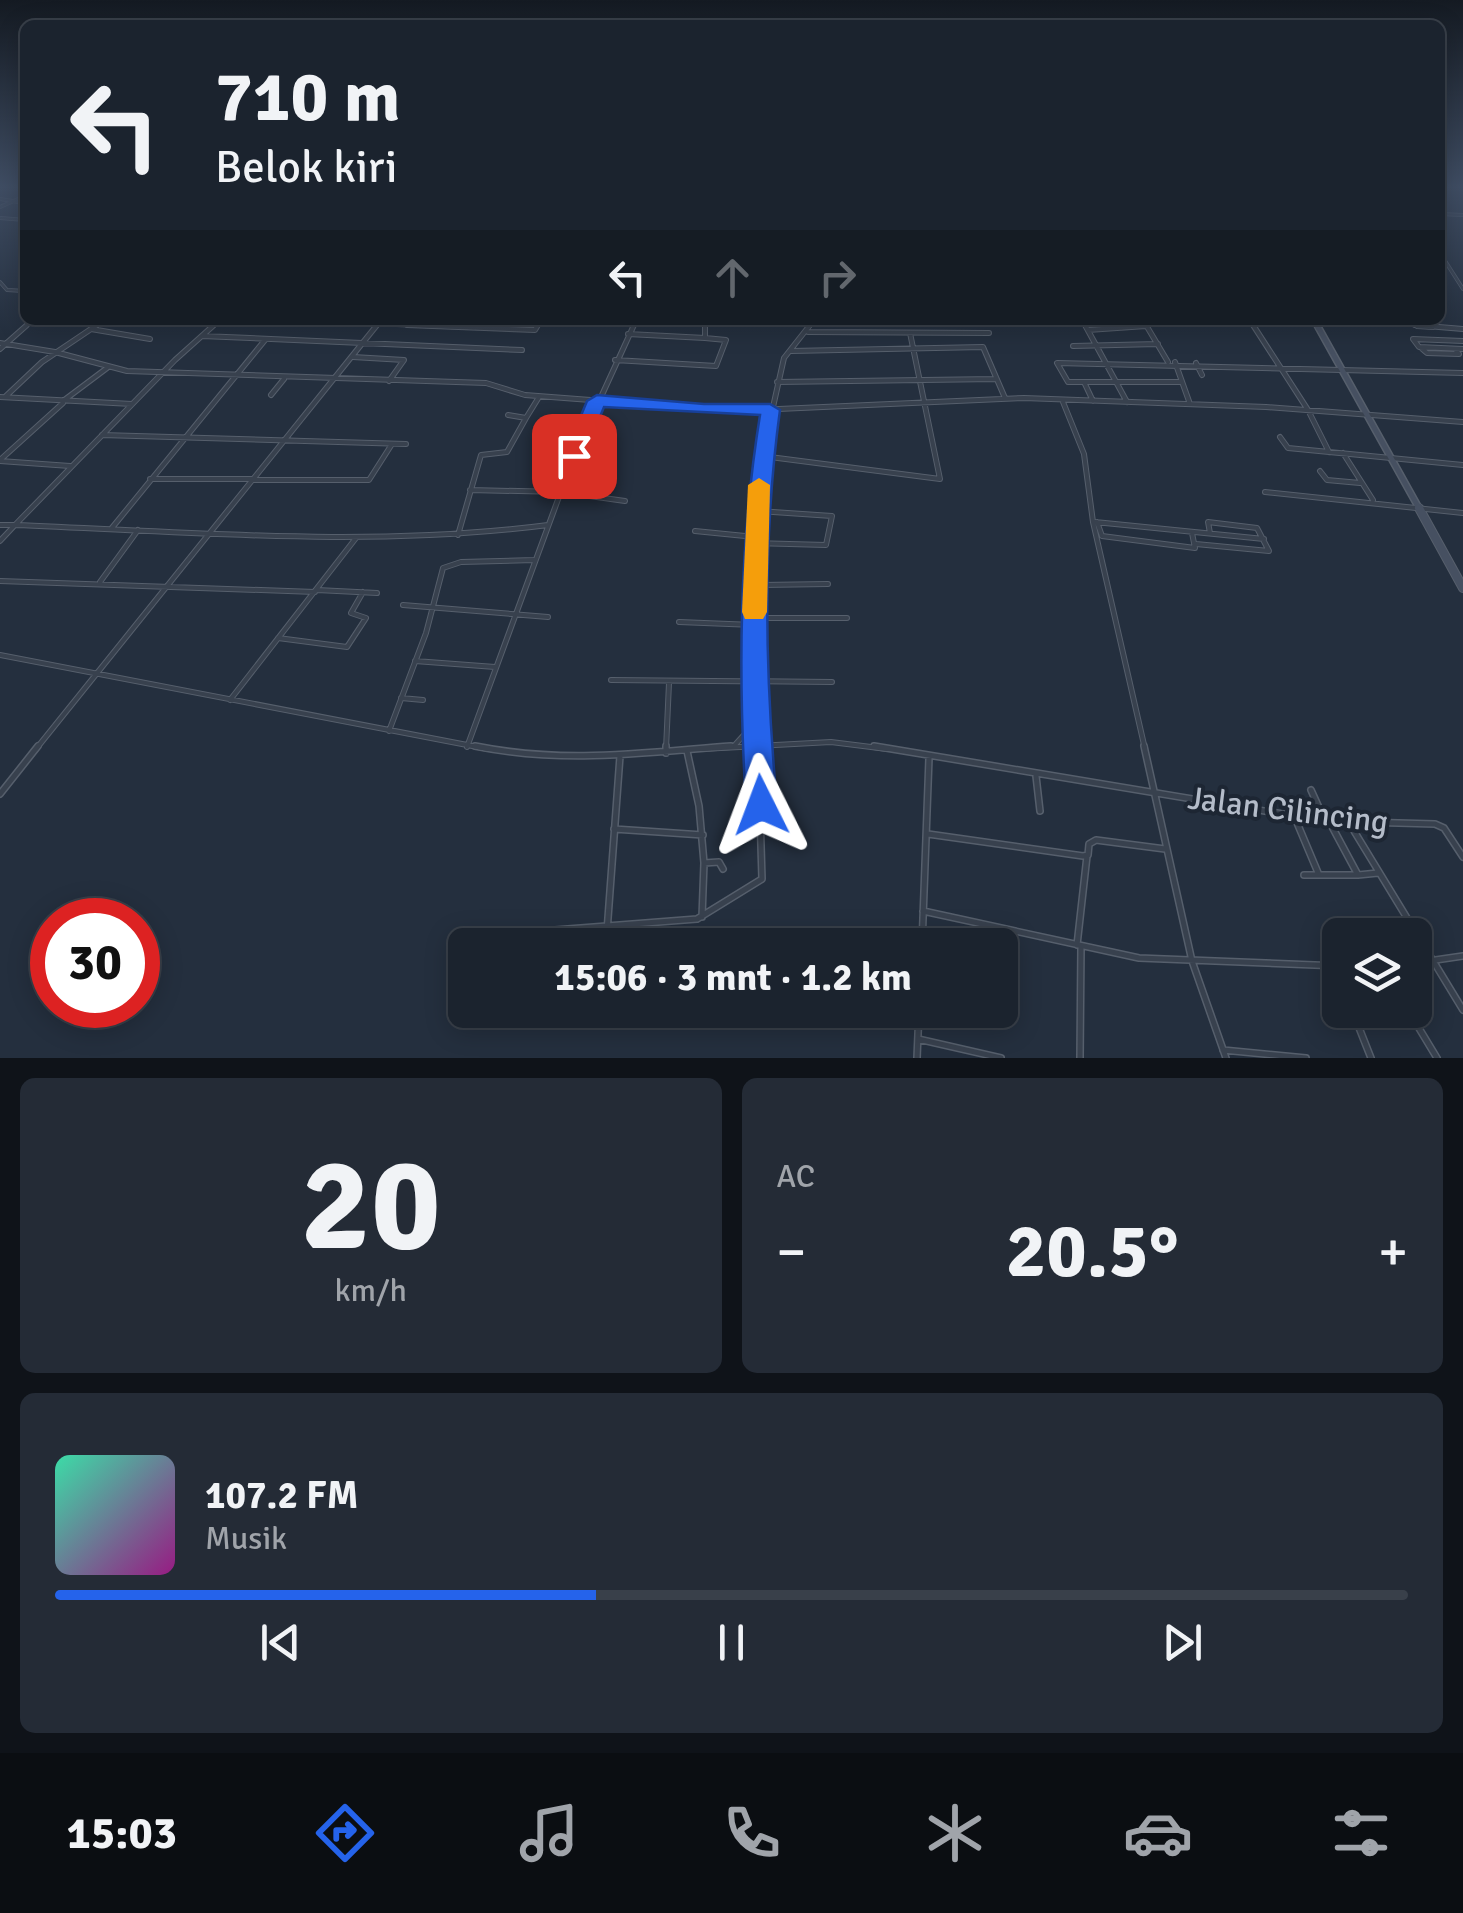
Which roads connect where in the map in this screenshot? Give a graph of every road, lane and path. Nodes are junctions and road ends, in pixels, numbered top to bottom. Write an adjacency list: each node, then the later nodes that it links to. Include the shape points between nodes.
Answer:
1 (1445, 261): 2 (street)
2 (1463, 288)
3 (27, 325): 31 (street)
4 (97, 325): 17 (street)
5 (214, 325): 24 (street)
6 (377, 325): 29 (street)
7 (437, 325): 8 (street)
8 (538, 325)
9 (633, 325): 23 (street)
10 (705, 325): 25 (street)
11 (810, 325): 20 (street)
12 (1085, 325): 18 (street)
13 (1253, 325): 46 (street)
14 (1316, 325): 50 (main road)
15 (1415, 325): 19 (street)
16 (1146, 326): 18 (street); 30 (street)
17 (91, 329): 26 (street); 38 (street)
18 (1088, 330): 33 (street)
19 (1461, 330)
20 (808, 332): 22 (street); 37 (street)
21 (989, 332): 22 (street)
22 (910, 333): 34 (street)
23 (628, 334): 25 (street); 40 (street)
24 (202, 336): 27 (street); 48 (street)
25 (704, 338): 40 (street, via 726,340 716,366)
26 (150, 339)
27 (265, 340): 29 (street); 52 (street)
28 (1463, 341): 36 (street, via 1414,339 1427,353)
29 (362, 344): 35 (street); 39 (street)
30 (1158, 344): 33 (street); 42 (street)
31 (2, 345): 38 (street)
32 (1073, 346): 33 (street)
33 (1099, 346): 41 (street)
34 (914, 348): 37 (street); 54 (street, via 984,347); 56 (street)
35 (522, 350)
36 (1463, 350)
37 (791, 351): 58 (street)
38 (55, 352): 45 (street); 63 (street)
39 (352, 357): 55 (street); 57 (street, via 404,360)
40 (615, 360): 68 (street)
41 (1109, 362): 42 (street); 59 (street, via 1056,363 1067,381); 60 (street)
42 (1168, 362): 43 (street)
43 (1175, 362): 44 (street); 61 (street)
44 (1196, 363): 46 (street); 51 (street)
45 (108, 366): 48 (street); 67 (street)
46 (1284, 372): 50 (street); 76 (street)
47 (1463, 373): 49 (street)
48 (162, 374): 52 (street); 73 (street)
49 (1439, 374): 50 (street)
50 (1344, 375): 77 (main road)
51 (1202, 376)
52 (232, 377): 53 (street); 83 (street)
53 (284, 379): 55 (street); 62 (street)
54 (996, 379): 56 (street); 65 (street)
55 (333, 380): 57 (street); 84 (street)
56 (920, 380): 58 (street); 70 (street)
57 (388, 382): 64 (street, via 486,383)
58 (777, 382): 75 (street)
59 (1084, 382): 60 (street); 69 (street)
60 (1118, 382): 61 (street); 72 (street)
61 (1181, 382): 74 (street)
62 (271, 395)
63 (2, 397): 67 (street)
64 (539, 397): 68 (street); 79 (street)
65 (1004, 398): 66 (street); 70 (street)
66 (1059, 399): 71 (street)
67 (64, 401): 73 (street); 91 (street)
68 (597, 401): 75 (street); 99 (street)
69 (1093, 401): 71 (street); 72 (street)
70 (925, 402): 75 (street); 89 (street, via 939,480)
71 (1068, 402): 106 (street)
72 (1127, 402): 74 (street)
73 (132, 404): 81 (street)
74 (1190, 404): 76 (street)
75 (770, 410): 89 (street)
76 (1308, 410): 77 (street); 87 (street)
77 (1368, 414): 80 (street); 90 (main road)
78 (508, 416): 79 (street)
79 (526, 418): 98 (street, via 507,452 482,454)
80 (1463, 422)
81 (102, 435): 83 (street); 93 (street)
82 (1280, 436): 87 (street, via 1286,447)
83 (185, 437): 84 (street); 95 (street)
84 (284, 441): 85 (street); 96 (street)
85 (392, 444): 86 (street); 96 (street, via 369,480)
86 (406, 444)
87 (1329, 452): 88 (street)
88 (1343, 454): 90 (street); 97 (street)
89 (762, 456): 104 (street)
90 (1392, 458): 92 (street); 103 (main road)
91 (0, 461): 93 (street)
92 (1463, 465)
93 (72, 466): 108 (street)
94 (1320, 471): 97 (street, via 1327,480)
95 (150, 478): 96 (street); 110 (street)
96 (254, 480): 113 (street)
97 (1363, 483): 102 (street)
98 (470, 490): 99 (street); 116 (street)
99 (561, 492): 101 (street); 109 (street)
100 (1265, 492): 102 (street)
101 (625, 501)
102 (1374, 501): 103 (street)
103 (1418, 507): 105 (street); 128 (main road)
104 (758, 511): 119 (street); 119 (street, via 822,513 833,521 826,545)
105 (1463, 513)
106 (1095, 522): 114 (street); 121 (street, via 1104,537); 162 (street)
107 (0, 525): 108 (street)
108 (16, 525): 110 (street); 120 (street)
109 (548, 525): 116 (street); 122 (street)
110 (111, 529): 111 (street)
111 (138, 530): 113 (street); 124 (street)
112 (695, 531): 119 (street)
113 (212, 533): 117 (street); 127 (street)
114 (1194, 533): 115 (street); 121 (street)
115 (1210, 533): 118 (street); 118 (street, via 1208,522 1257,528)
116 (458, 535): 117 (street)
117 (356, 538): 129 (street)
118 (1264, 539): 121 (street, via 1269,552)
119 (757, 540): 126 (street)
120 (0, 541)
121 (1198, 544)
122 (535, 560): 133 (street, via 448,564); 134 (street)
123 (0, 581): 124 (street)
124 (98, 584): 127 (street)
125 (828, 584): 126 (street)
126 (756, 585): 138 (street)
127 (169, 586): 129 (street); 143 (street)
128 (1463, 588)
129 (314, 591): 130 (street); 139 (street)
130 (363, 592): 131 (street); 139 (street, via 351,613 366,618 348,647)
131 (378, 593)
132 (403, 605): 133 (street)
133 (432, 607): 134 (street); 141 (street)
134 (518, 614): 135 (street); 142 (street)
135 (548, 617)
136 (847, 618): 138 (street)
137 (679, 622): 138 (street)
138 (754, 622): 147 (street)
139 (278, 638): 149 (street)
140 (0, 655): 143 (street, Jalan Cilincing)
141 (415, 661): 142 (street); 148 (street)
142 (498, 667): 154 (street)
143 (100, 672): 149 (street, Jalan Cilincing); 163 (street)
144 (611, 680): 145 (street)
145 (668, 682): 147 (street); 157 (street)
146 (832, 682): 147 (street)
147 (752, 683): 151 (street)
148 (401, 698): 150 (street); 152 (street)
149 (230, 700): 152 (street, Jalan Cilincing)
150 (423, 700)
151 (753, 725): 153 (street); 155 (street)
152 (389, 731): 154 (street, Jalan Cilincing)
153 (756, 746): 155 (street, Jalan Cilincing); 159 (street, Jalan Cilincing, via 831,742); 181 (street, via 763,877)
154 (466, 747): 158 (street, Jalan Cilincing, via 555,759)
155 (733, 748): 156 (street, Jalan Cilincing)
156 (687, 751): 157 (street, Jalan Cilincing); 170 (street)
157 (666, 753): 158 (street, Jalan Cilincing)
158 (620, 756): 168 (street)
159 (929, 758): 160 (street, Jalan Cilincing); 169 (street)
160 (1036, 774): 162 (street, Jalan Cilincing); 164 (street)
161 (1311, 790): 166 (street)
162 (1156, 793): 165 (street, Jalan Cilincing); 171 (street)
163 (0, 794)
164 (1040, 812)
165 (1295, 817): 166 (street, Jalan Cilincing); 178 (street)
166 (1327, 821): 167 (street, Jalan Cilincing); 179 (street)
167 (1350, 824): 173 (street, Jalan Cilincing, via 1440,825); 176 (street)
168 (614, 828): 170 (street); 182 (street)
169 (928, 834): 172 (street); 180 (street)
170 (703, 835): 174 (street)
171 (1165, 849): 172 (street, via 1096,840); 187 (street)
172 (1087, 856): 185 (street)
173 (1463, 857)
174 (704, 862): 175 (street, via 719,862); 181 (street)
175 (723, 870)
176 (1378, 873): 179 (street); 188 (street)
177 (1304, 875): 178 (street)
178 (1320, 875): 179 (street)
179 (1358, 875)
180 (923, 911): 184 (street); 185 (street)
181 (702, 917): 182 (street)
182 (607, 926): 183 (street)
183 (582, 928)
184 (922, 928)
185 (1079, 945): 187 (street); 198 (street)
186 (1463, 956): 188 (street)
187 (1192, 961): 189 (street); 195 (street)
188 (1434, 962): 190 (street)
189 (1322, 965)
190 (1463, 1010)
191 (918, 1028): 194 (street)
192 (1360, 1028): 200 (street)
193 (1419, 1028): 201 (street)
194 (918, 1039): 196 (street); 197 (street)
195 (1225, 1054): 199 (street)
196 (917, 1058)
197 (1001, 1058)
198 (1080, 1058)
199 (1306, 1058)
200 (1372, 1058)
201 (1437, 1058)

